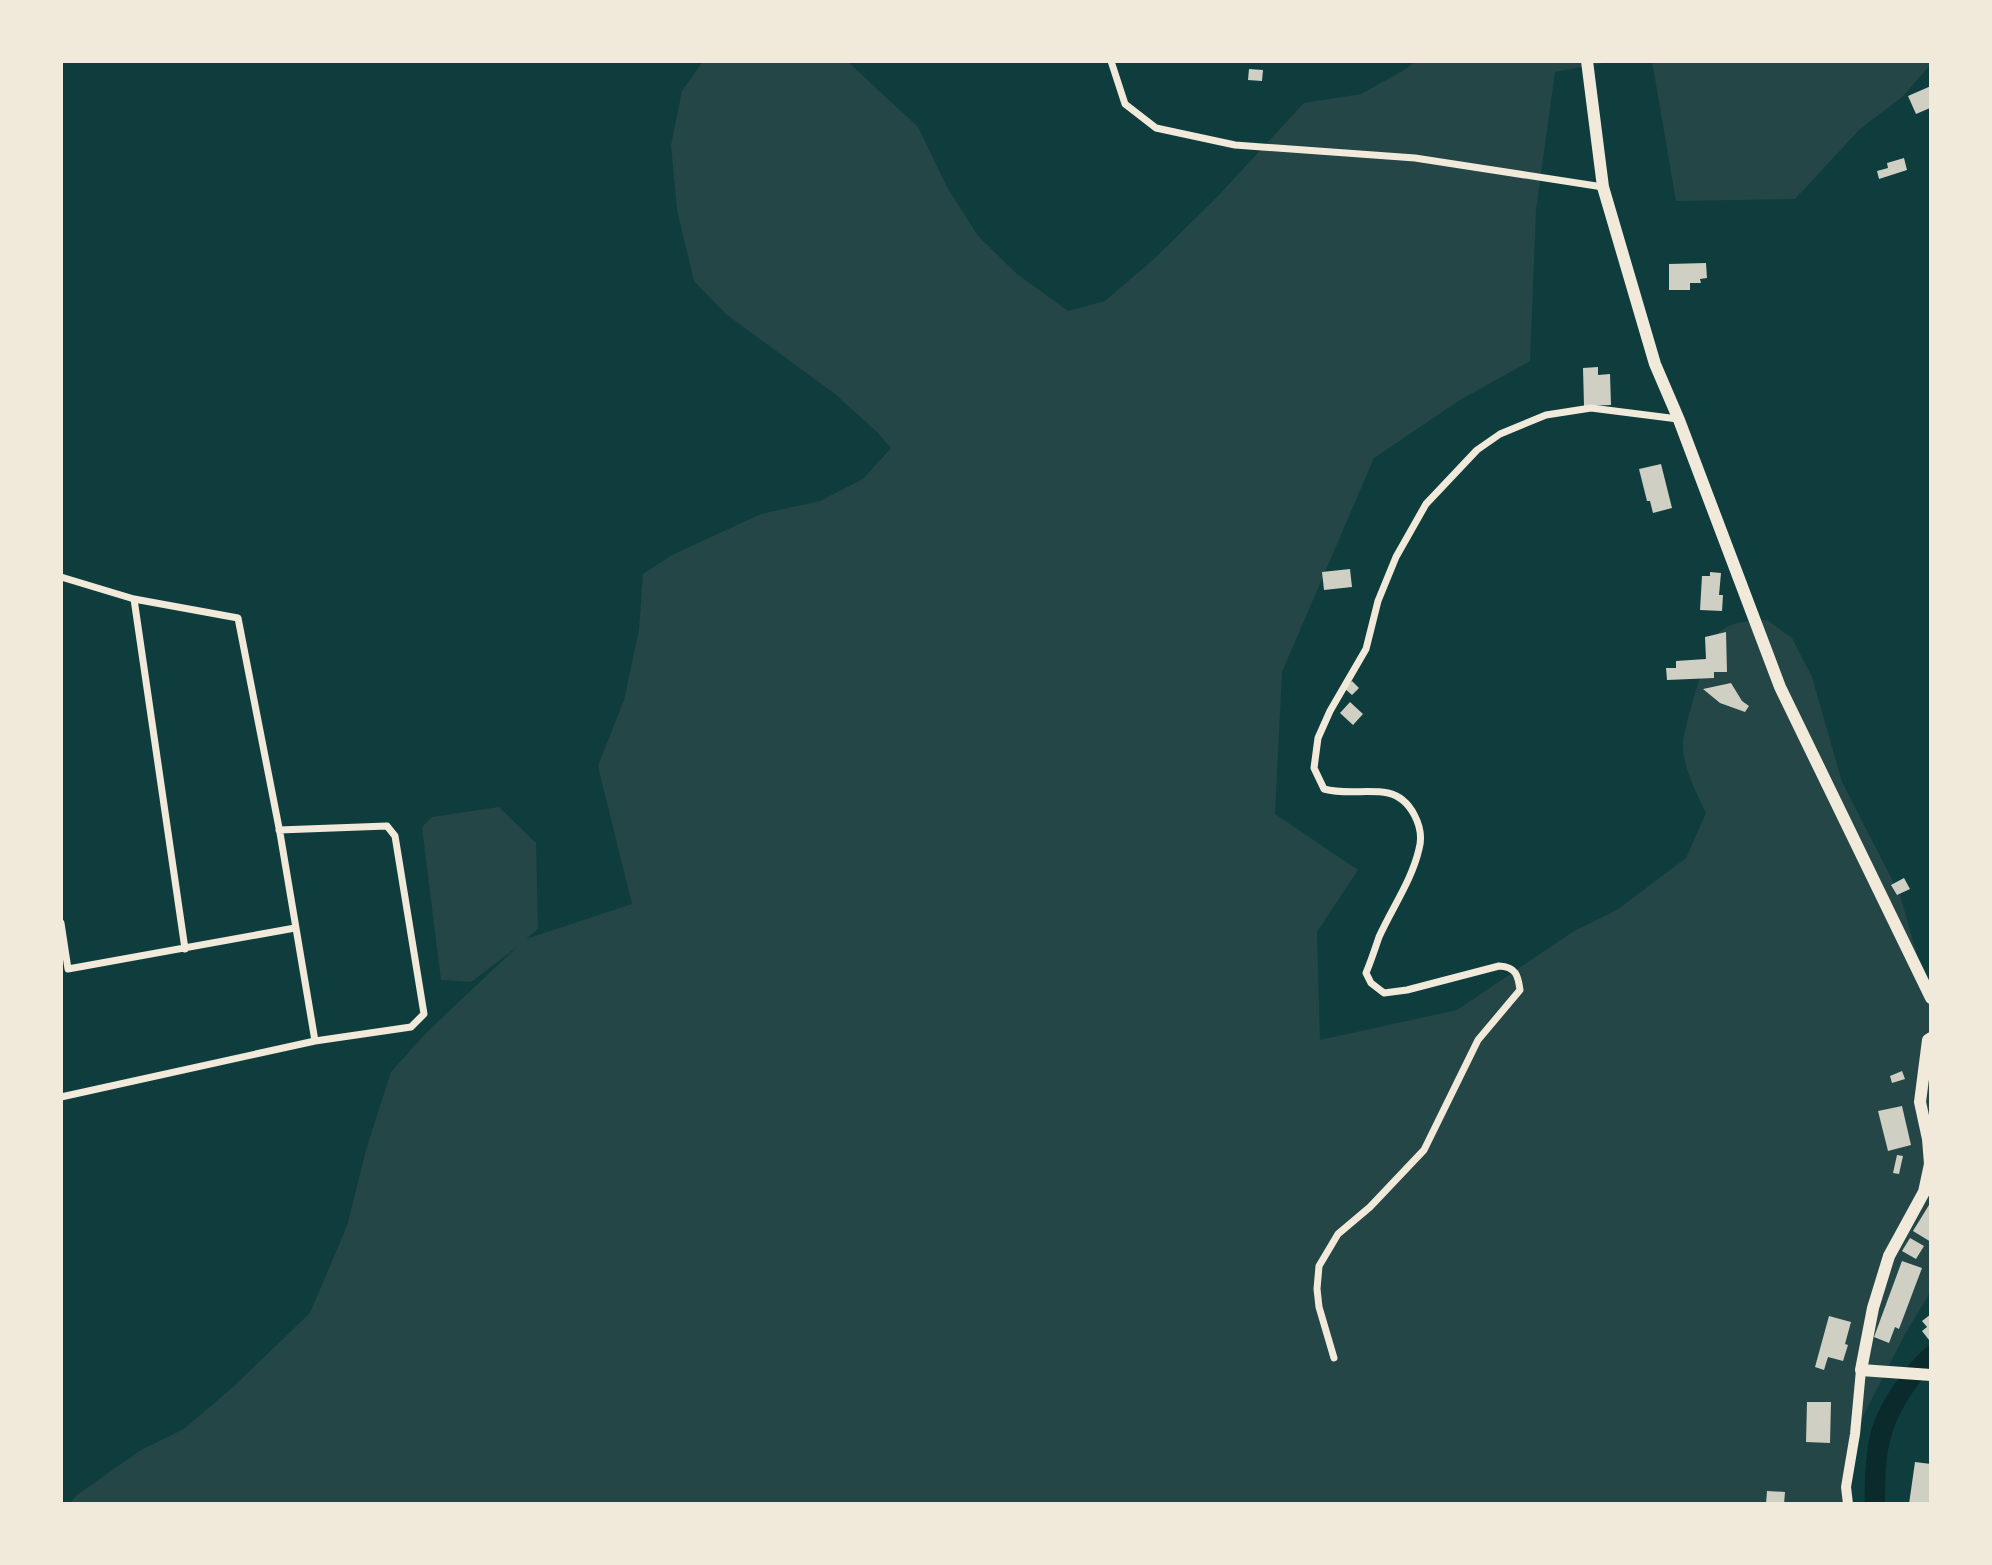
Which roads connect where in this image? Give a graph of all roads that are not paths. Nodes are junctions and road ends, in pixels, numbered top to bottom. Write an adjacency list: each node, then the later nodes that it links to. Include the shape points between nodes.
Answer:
1 (1111, 61): 3 (street, via 1125,104 1156,128 1235,145 1415,158)
2 (1587, 61): 3 (main road)
3 (1603, 187): 4 (main road, via 1655,364)
4 (1679, 419): 12 (main road, via 1780,687); 16 (street, via 1591,408 1558,413 1500,434 1477,450 1426,504 1396,557 1366,649 1318,738 1314,768 1324,789 1390,793 1407,803 1418,821 1420,847 1366,973 1371,984 1384,993 1499,966 1518,974 1520,990 1478,1040 1424,1150 1338,1234 1319,1266 1319,1307)
5 (61, 577): 6 (street)
6 (134, 599): 7 (street, via 238,618); 10 (street)
7 (279, 830): 9 (street); 14 (street, via 387,826 395,836 424,1014 411,1027)
8 (61, 923): 11 (street)
9 (295, 928): 10 (street); 14 (street)
10 (185, 949): 11 (street)
11 (65, 969)
12 (1931, 998)
13 (1931, 1038): 17 (main road, via 1920,1102 1930,1164 1924,1192 1889,1255)
14 (315, 1041): 15 (street)
15 (61, 1097)
16 (1334, 1358)
17 (1861, 1370): 18 (main road); 19 (street, via 1846,1487)
18 (1931, 1375)
19 (1848, 1504)

